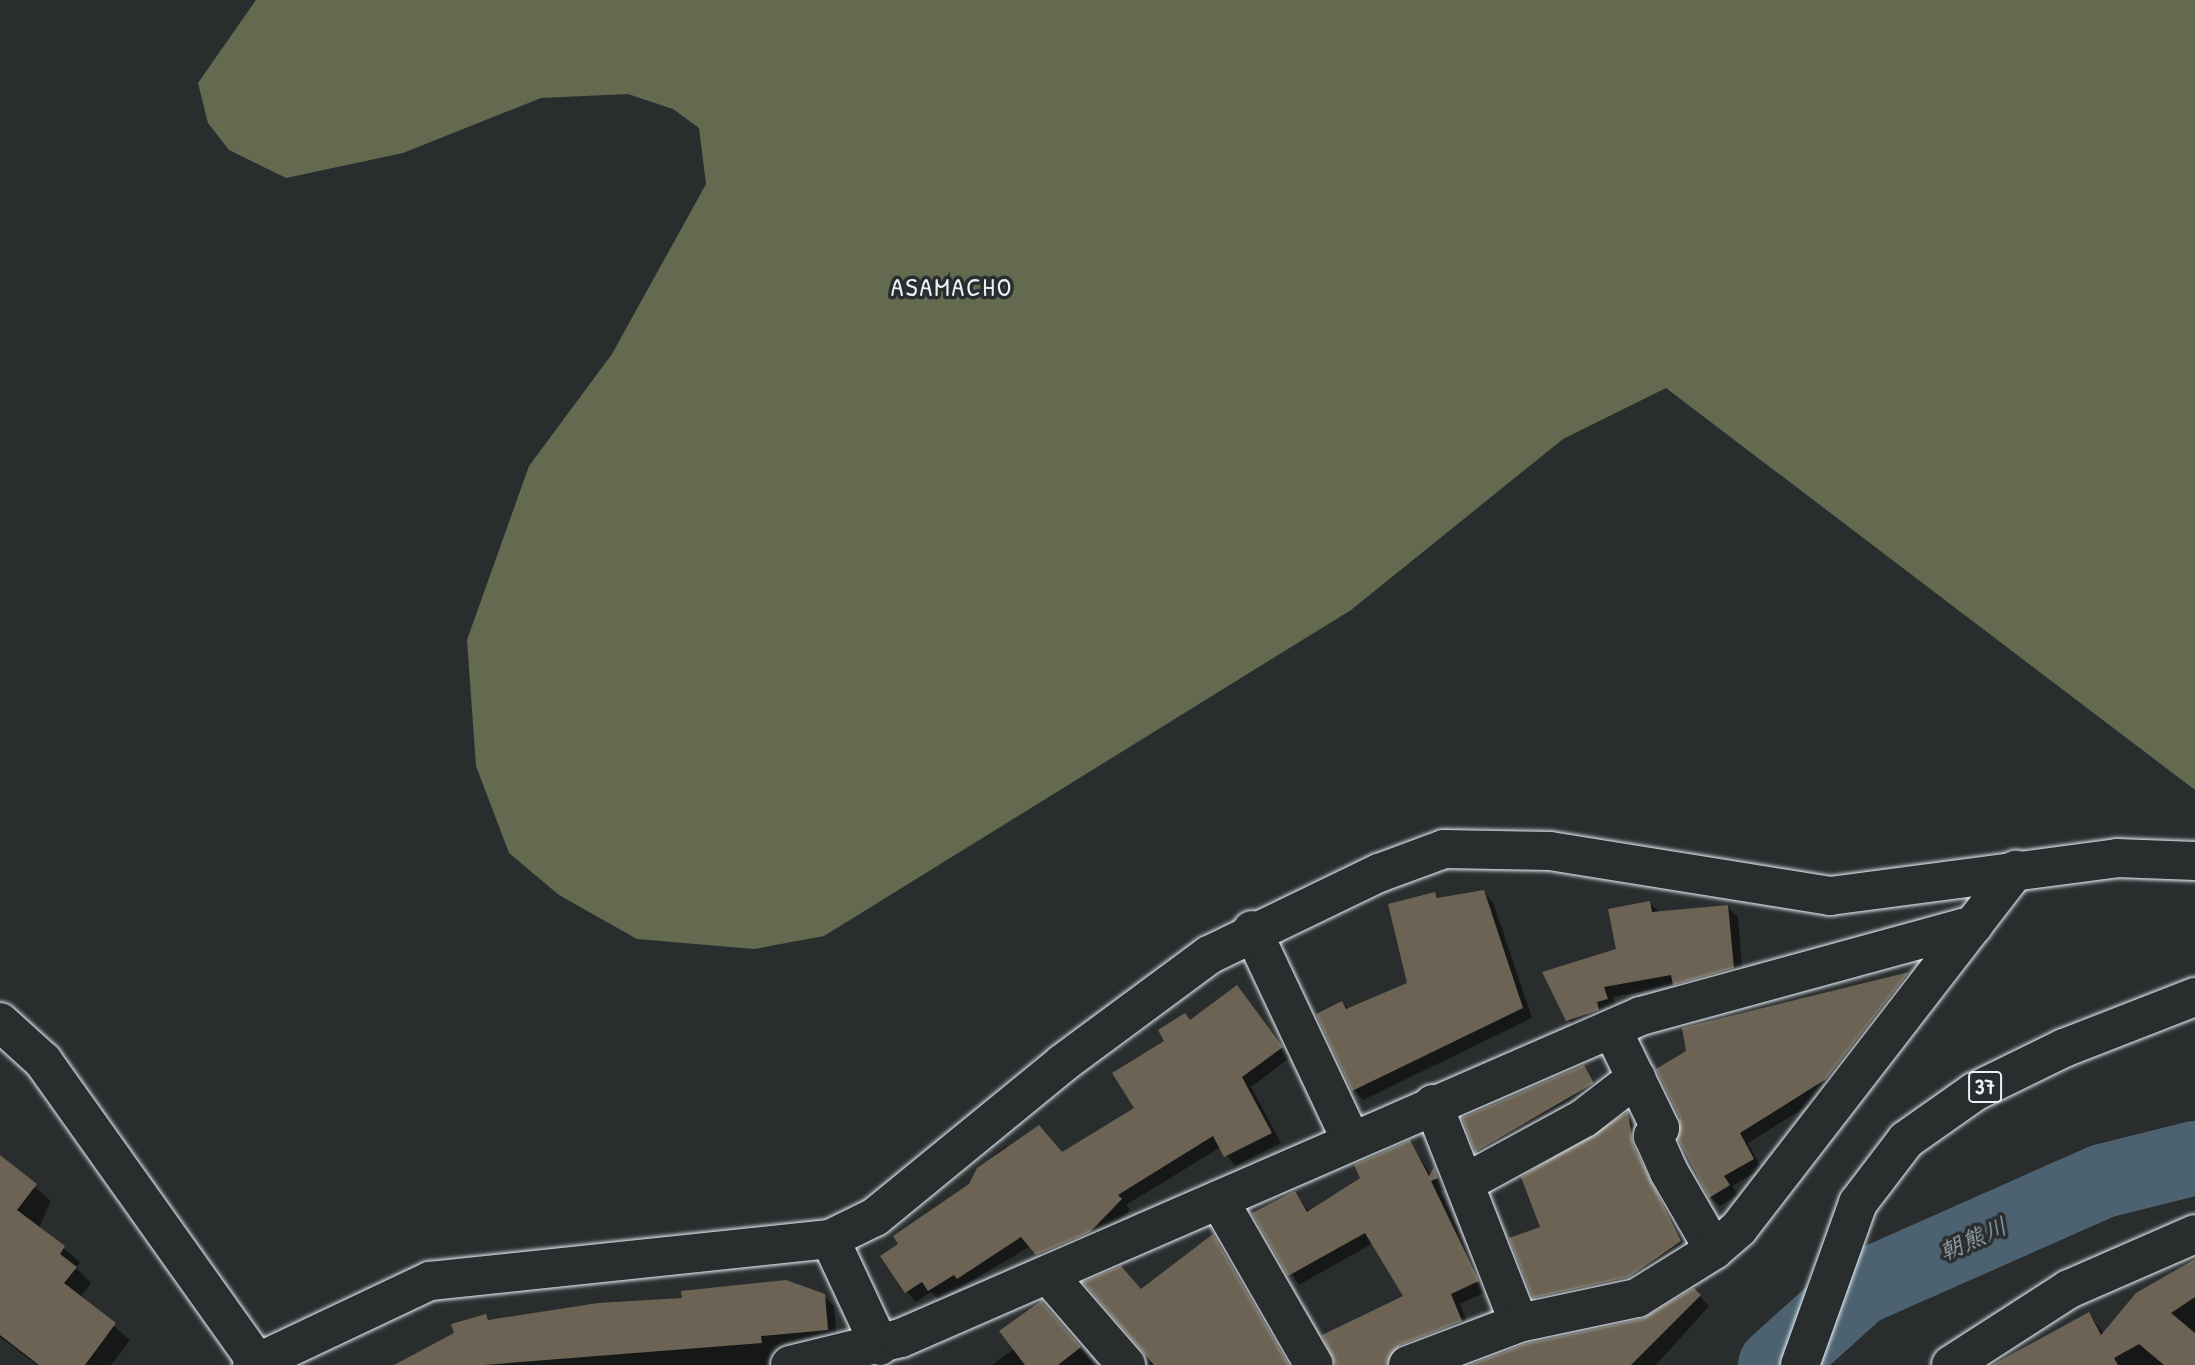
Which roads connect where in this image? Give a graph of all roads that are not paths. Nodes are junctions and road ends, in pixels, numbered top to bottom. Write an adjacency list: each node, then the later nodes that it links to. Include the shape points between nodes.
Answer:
1 (2195, 861): 2 (street, via 2117,858)
2 (2016, 869): 3 (street); 4 (street, via 1830,896 1550,851 1444,849)
3 (1975, 926): 7 (street); 15 (street, via 1739,1228)
4 (1252, 930): 10 (street); 14 (street, via 1063,1063 875,1217)
5 (2195, 997): 24 (street, 37, via 2064,1048 1941,1114 1878,1171 1837,1252)
6 (0, 1022): 19 (street, via 43,1061)
7 (1612, 1029): 8 (street); 9 (street)
8 (1636, 1079): 11 (street, via 1584,1118); 15 (street, via 1660,1128 1653,1136 1669,1172)
9 (1433, 1104): 10 (street); 11 (street)
10 (1351, 1140): 12 (street)
11 (1465, 1184): 17 (street)
12 (1219, 1200): 16 (street); 22 (street)
13 (2195, 1234): 25 (street, via 2069,1289)
14 (830, 1239): 18 (street); 19 (street, via 430,1281)
15 (1714, 1251): 17 (street, via 1637,1298)
16 (1049, 1276): 18 (street); 21 (street)
17 (1519, 1323): 23 (street)
18 (899, 1350): 20 (street)
19 (254, 1363)
20 (790, 1365)
21 (1126, 1365)
22 (1314, 1365)
23 (1408, 1365)
24 (1800, 1365)
25 (1951, 1365)

